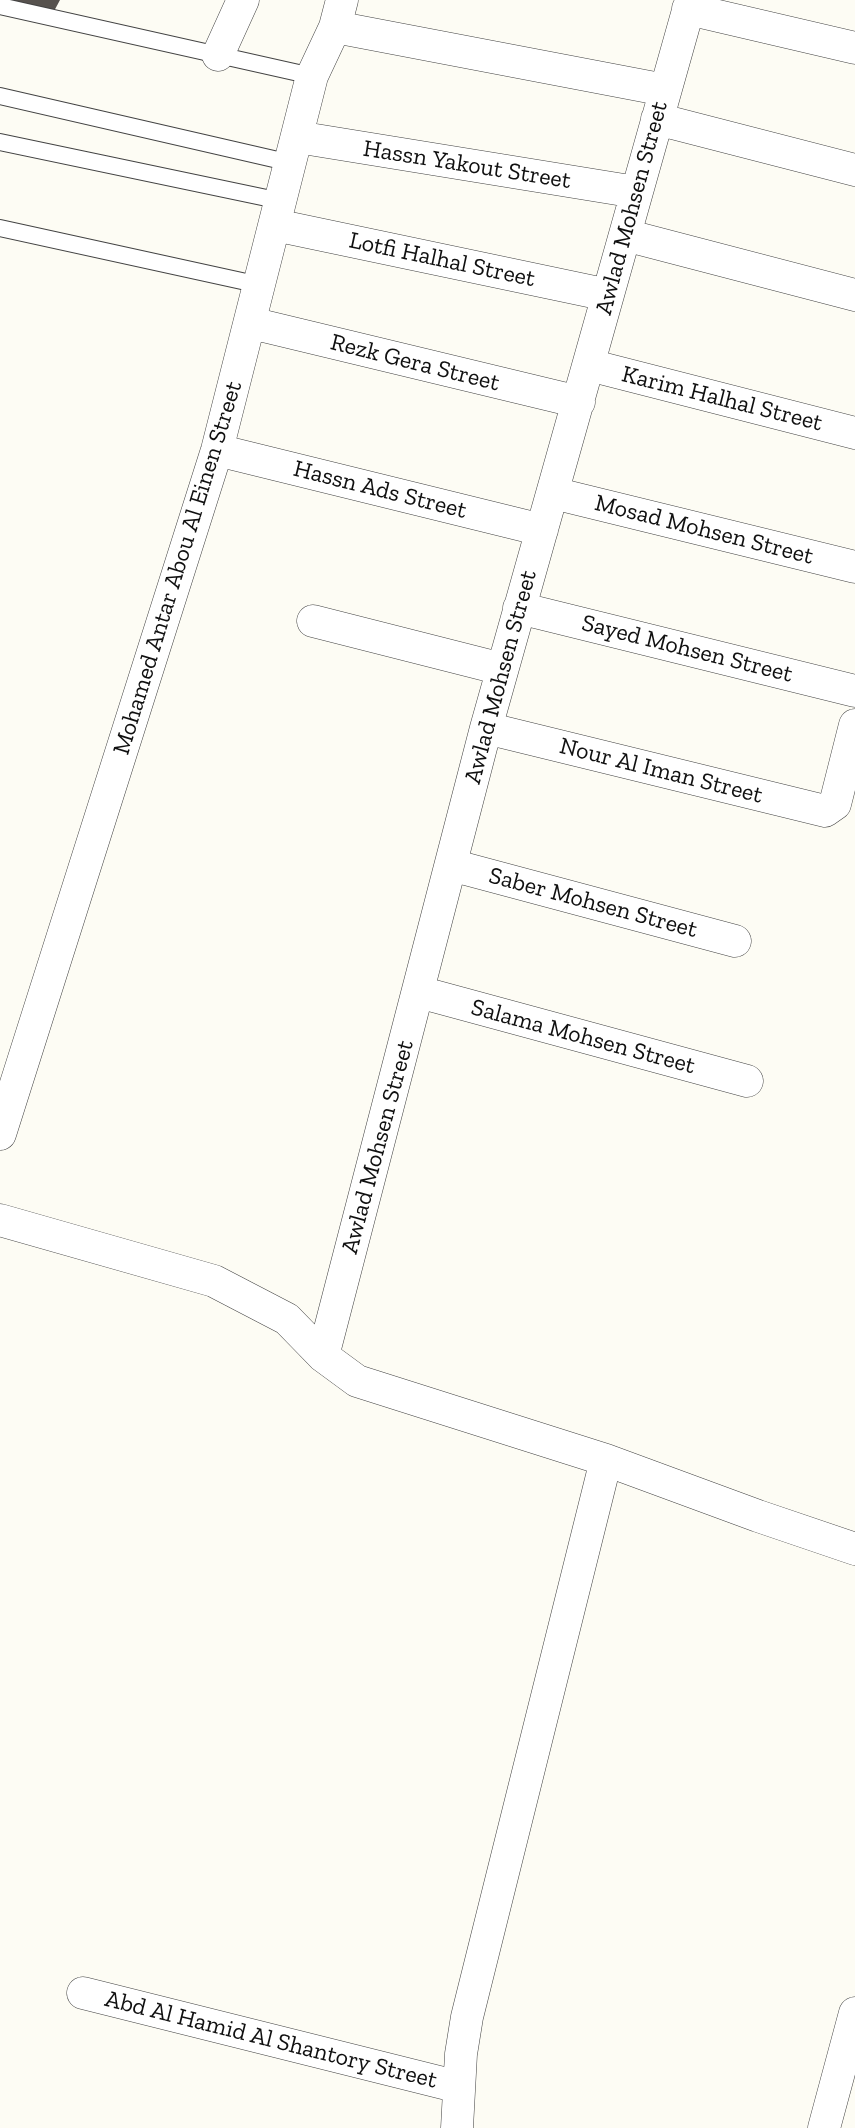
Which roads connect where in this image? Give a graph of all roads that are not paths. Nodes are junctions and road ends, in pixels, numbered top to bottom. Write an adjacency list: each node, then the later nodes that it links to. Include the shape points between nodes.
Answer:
1 (243, 0): 6 (street)
2 (690, 4): 5 (street); 9 (street, Awlad Mohsen Street)
3 (0, 6): 6 (lane)
4 (338, 13): 7 (street, Mohamed Antar Abou Al Einen Street); 9 (street)
5 (855, 48)
6 (218, 55): 7 (lane)
7 (312, 76): 11 (street, Mohamed Antar Abou Al Einen Street)
8 (0, 96): 11 (lane)
9 (661, 104): 12 (street); 13 (street, Awlad Mohsen Street)
10 (0, 142): 14 (lane)
11 (294, 150): 13 (street, Hassn Yakout Street); 14 (street, Mohamed Antar Abou Al Einen Street)
12 (855, 170)
13 (636, 192): 16 (street, Awlad Mohsen Street)
14 (278, 213): 17 (street, Mohamed Antar Abou Al Einen Street); 18 (street, Lotfi Halhal Street)
15 (0, 228): 17 (lane)
16 (625, 235): 18 (street, Awlad Mohsen Street); 19 (street)
17 (260, 285): 20 (street, Mohamed Antar Abou Al Einen Street)
18 (608, 295): 21 (street, Awlad Mohsen Street)
19 (855, 295)
20 (251, 323): 22 (street, Rezk Gera Street); 24 (street, Mohamed Antar Abou Al Einen Street)
21 (589, 365): 22 (street, Awlad Mohsen Street); 23 (street, Karim Halhal Street)
22 (579, 402): 25 (street, Awlad Mohsen Street)
23 (855, 433)
24 (217, 450): 26 (street, Hassn Ads Street); 38 (street, Mohamed Antar Abou Al Einen Street)
25 (553, 493): 26 (street, Awlad Mohsen Street); 27 (street, Mosad Mohsen Street)
26 (542, 530): 28 (street, Awlad Mohsen Street)
27 (855, 567)
28 (519, 608): 30 (street, Awlad Mohsen Street); 31 (street, Sayed Mohsen Street)
29 (313, 621): 30 (street)
30 (502, 669): 33 (street, Awlad Mohsen Street)
31 (855, 691)
32 (855, 725): 33 (street, Nour Al Iman Street, via 835,804 820,810)
33 (486, 728): 34 (street, Awlad Mohsen Street)
34 (451, 865): 35 (street, Saber Mohsen Street); 36 (street, Awlad Mohsen Street)
35 (735, 941)
36 (419, 992): 37 (street, Salama Mohsen Street); 40 (street, Awlad Mohsen Street)
37 (747, 1081)
38 (0, 1134)
39 (0, 1220): 40 (street, via 214,1281 287,1319)
40 (323, 1356): 41 (street, via 357,1381)
41 (606, 1460): 42 (street); 45 (street, via 467,2017)
42 (855, 1549)
43 (83, 1994): 45 (street, Abd Al Hamid Al Shantory Street)
44 (855, 2013): 47 (street)
45 (459, 2087): 46 (street)
46 (457, 2128)
47 (824, 2128)

